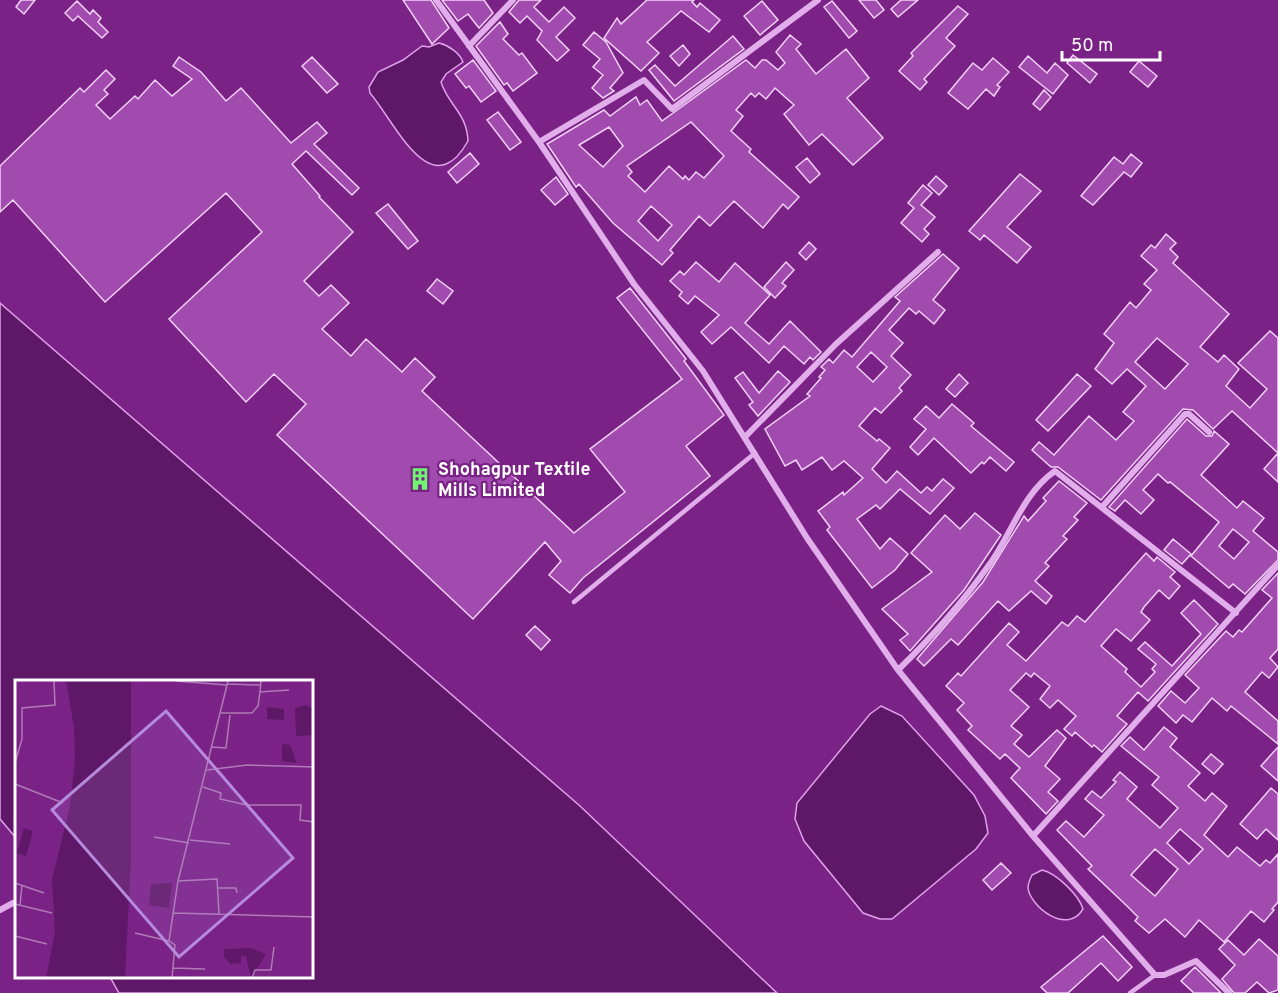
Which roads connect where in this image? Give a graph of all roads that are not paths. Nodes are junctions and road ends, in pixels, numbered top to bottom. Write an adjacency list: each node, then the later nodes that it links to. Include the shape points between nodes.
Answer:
1 (436, 0): 4 (street)
2 (513, 0): 4 (street)
3 (818, 0): 5 (street, via 672,109 644,80)
4 (469, 46): 5 (street)
5 (539, 142): 8 (street, via 634,284 703,371)
6 (938, 252): 8 (street, via 836,344)
7 (1209, 432): 10 (street, via 1185,414)
8 (745, 437): 9 (street)
9 (755, 453): 12 (lane); 14 (street, via 807,538)
10 (1102, 507): 13 (street); 14 (street, via 1058,471 1052,472 1013,522 995,557 956,609)
11 (1278, 565): 13 (street)
12 (574, 602)
13 (1236, 613): 15 (street)
14 (898, 670): 15 (street)
15 (1033, 836): 18 (street)
16 (13, 903): 17 (street)
17 (0, 910)
18 (1155, 975): 19 (lane); 20 (street, via 1196,961)
19 (1130, 993)
20 (1229, 993)

